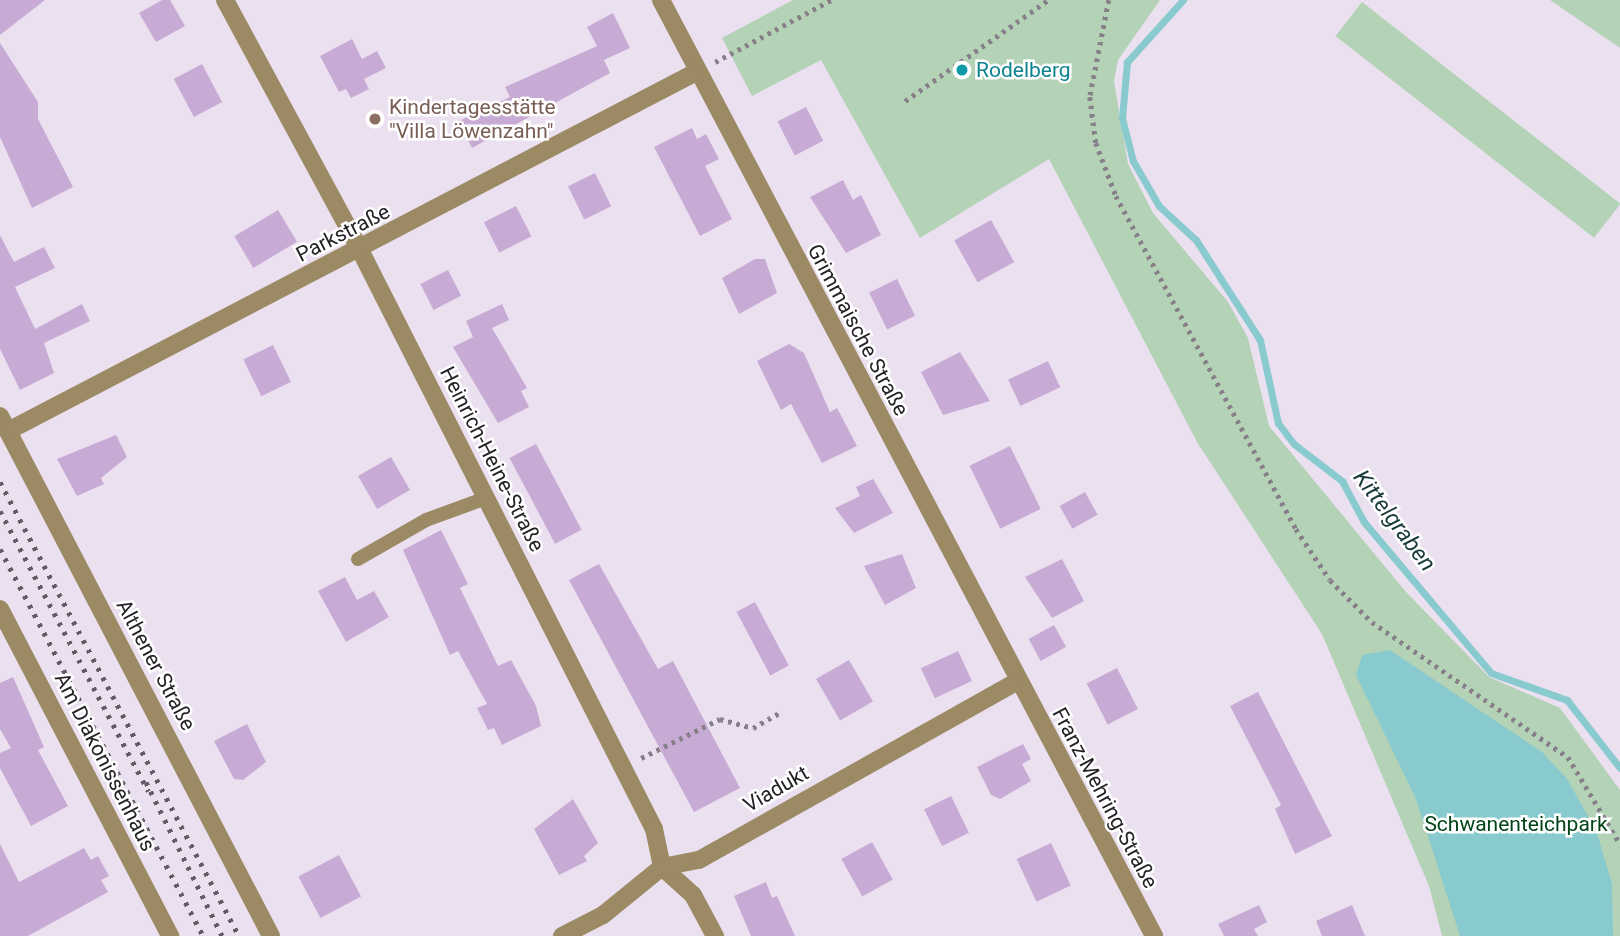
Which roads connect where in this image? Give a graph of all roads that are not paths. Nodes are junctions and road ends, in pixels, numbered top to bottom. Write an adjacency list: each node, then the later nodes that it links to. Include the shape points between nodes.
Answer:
1 (225, 0): 4 (street, Heinrich-Heine-Straße)
2 (661, 0): 3 (street, Grimmaische Straße)
3 (698, 71): 4 (street, Parkstraße); 9 (street, Grimmaische Straße)
4 (360, 250): 5 (street, Parkstraße); 6 (street, Heinrich-Heine-Straße)
5 (4, 423): 12 (street, Althener Straße)
6 (486, 498): 7 (lane, via 426,520); 10 (street, Heinrich-Heine-Straße, via 654,829)
7 (358, 559)
8 (0, 609): 11 (street, Am Diakonissenhaus)
9 (1016, 682): 10 (street, Viadukt, via 699,860); 15 (street, Franz-Mehring-Straße)
10 (662, 867): 13 (street, Viadukt, via 603,915); 14 (street, via 693,895)
11 (170, 936)
12 (271, 936)
13 (562, 936)
14 (715, 936)
15 (1154, 936)

